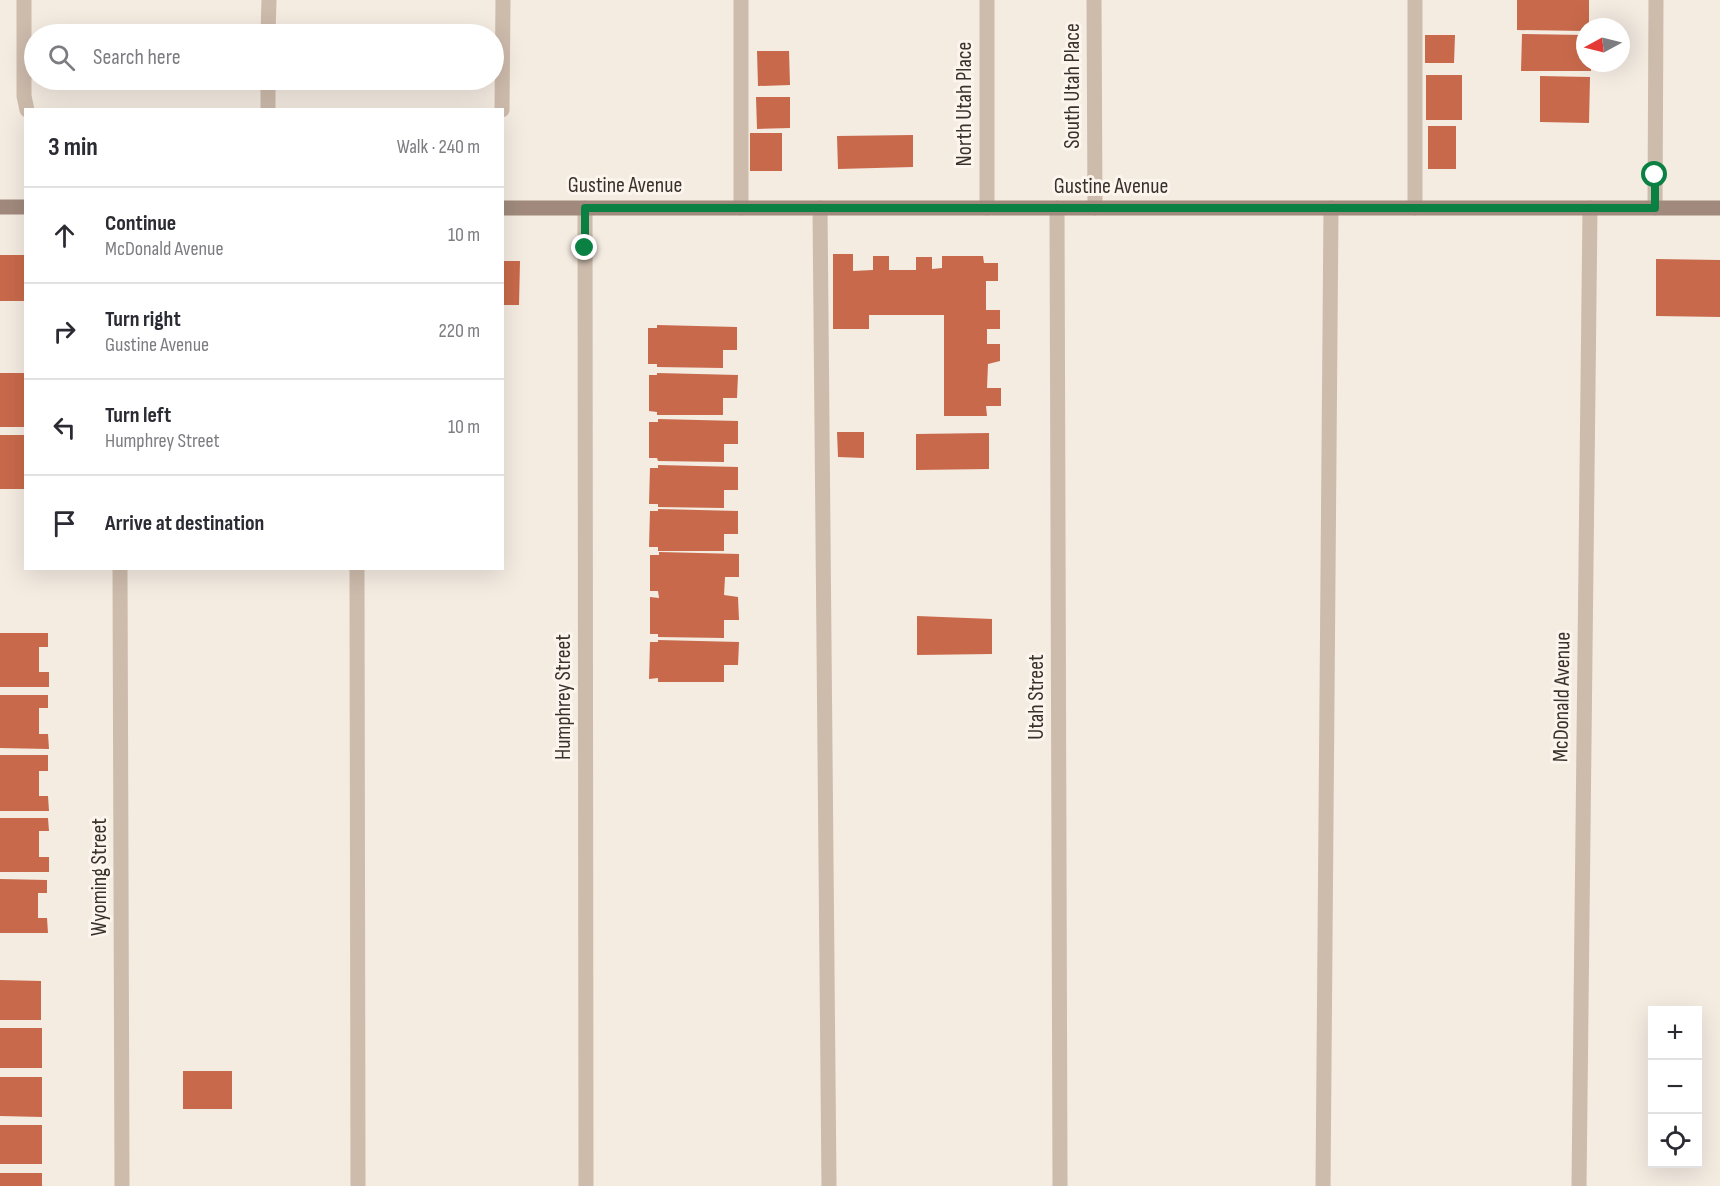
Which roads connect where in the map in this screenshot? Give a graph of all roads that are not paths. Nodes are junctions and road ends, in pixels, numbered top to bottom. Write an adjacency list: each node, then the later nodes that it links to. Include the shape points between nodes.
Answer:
1 (24, 0): 9 (street)
2 (268, 0): 11 (street)
3 (503, 0): 12 (street)
4 (741, 0): 24 (street)
5 (987, 0): 26 (street, North Utah Place)
6 (1094, 0): 28 (street, South Utah Place)
7 (1415, 0): 30 (street)
8 (1656, 0): 32 (street)
9 (24, 24)
10 (24, 24): 13 (street)
11 (268, 24)
12 (503, 24)
13 (24, 90)
14 (24, 90): 17 (street)
15 (268, 90): 18 (street)
16 (502, 90): 19 (street)
17 (27, 108)
18 (268, 108)
19 (502, 108)
20 (0, 207): 21 (street)
21 (24, 207)
22 (504, 208): 23 (street, Gustine Avenue)
23 (585, 208): 24 (street, Gustine Avenue); 38 (street, Humphrey Street)
24 (741, 208): 25 (street, Gustine Avenue)
25 (820, 208): 26 (street, Gustine Avenue); 39 (street)
26 (987, 208): 27 (street, Gustine Avenue)
27 (1057, 208): 28 (street, Gustine Avenue); 40 (street, Utah Street)
28 (1095, 208): 29 (street, Gustine Avenue)
29 (1331, 208): 30 (street, Gustine Avenue); 41 (street)
30 (1414, 208): 31 (street, Gustine Avenue)
31 (1590, 208): 32 (street, Gustine Avenue); 42 (street, McDonald Avenue)
32 (1655, 208): 33 (street, Gustine Avenue)
33 (1720, 208)
34 (120, 570): 36 (street, Wyoming Street)
35 (357, 570): 37 (street)
36 (122, 1186)
37 (358, 1186)
38 (586, 1186)
39 (829, 1186)
40 (1060, 1186)
41 (1323, 1186)
42 (1580, 1186)

